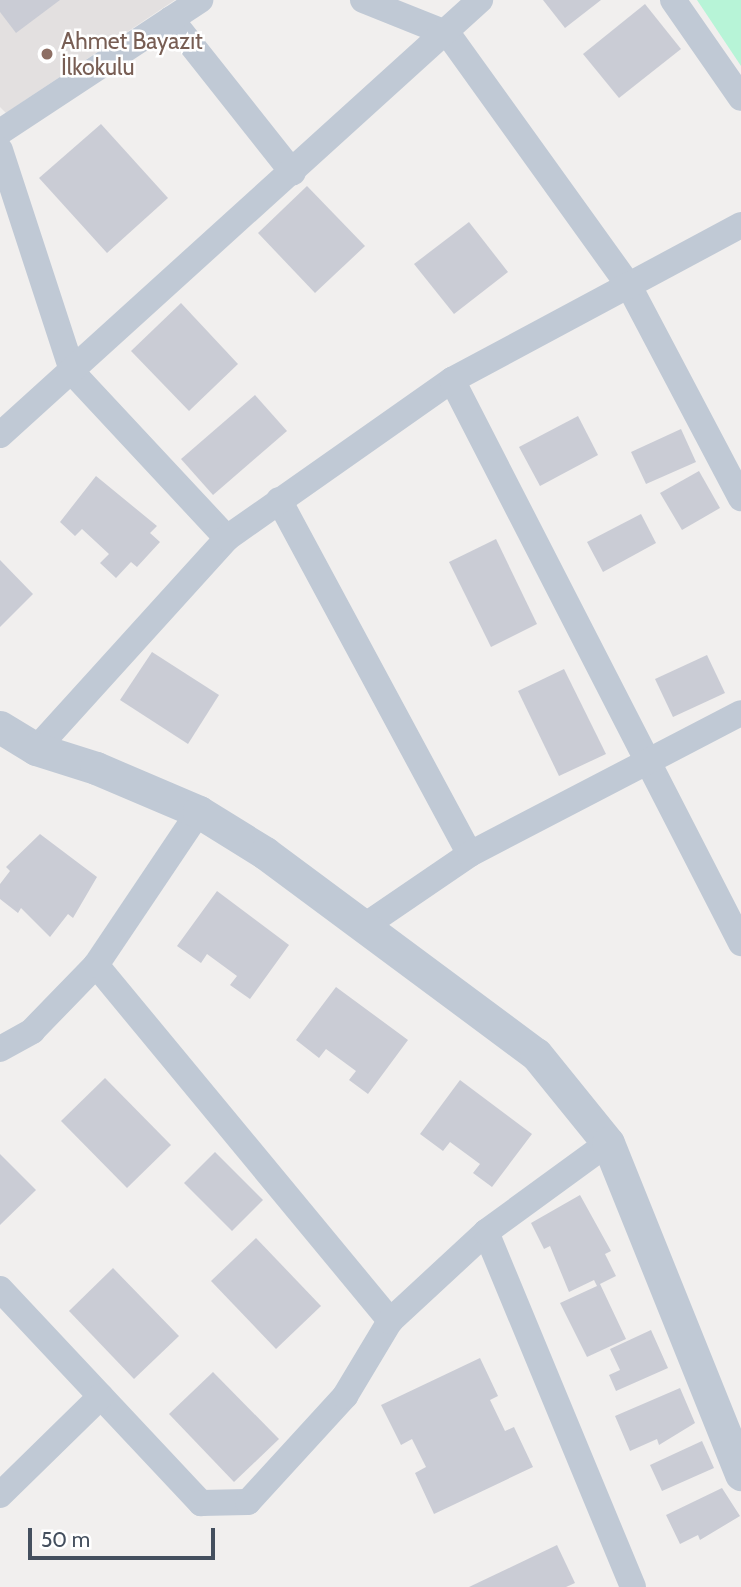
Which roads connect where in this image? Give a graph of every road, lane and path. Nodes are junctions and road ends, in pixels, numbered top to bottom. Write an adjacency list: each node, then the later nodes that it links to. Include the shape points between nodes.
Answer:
1 (200, 0): 5 (street)
2 (363, 0): 6 (street)
3 (480, 0): 6 (street)
4 (673, 0): 7 (street)
5 (172, 19): 8 (street); 10 (street)
6 (448, 34): 10 (street); 12 (street)
7 (741, 98)
8 (0, 132)
9 (0, 150): 13 (street)
10 (293, 173): 13 (street)
11 (741, 225): 12 (street)
12 (629, 286): 14 (street); 16 (street)
13 (73, 373): 15 (street); 18 (street)
14 (452, 380): 17 (street); 22 (street)
15 (0, 435)
16 (741, 498)
17 (279, 500): 18 (street); 24 (street)
18 (227, 538): 21 (street)
19 (741, 713): 22 (street)
20 (0, 727): 21 (street)
21 (36, 749): 23 (street, via 96,768)
22 (647, 762): 24 (street); 26 (street)
23 (199, 812): 25 (street); 27 (street)
24 (470, 854): 25 (street)
25 (366, 925): 29 (street, via 536,1054)
26 (741, 943)
27 (96, 965): 28 (street, via 32,1031); 32 (street)
28 (0, 1049)
29 (608, 1143): 30 (street); 34 (street)
30 (486, 1232): 32 (street); 36 (street)
31 (0, 1289): 33 (street)
32 (390, 1321): 33 (street, via 345,1396 248,1502 201,1503)
33 (101, 1396): 35 (street)
34 (741, 1474)
35 (0, 1495)
36 (633, 1587)

